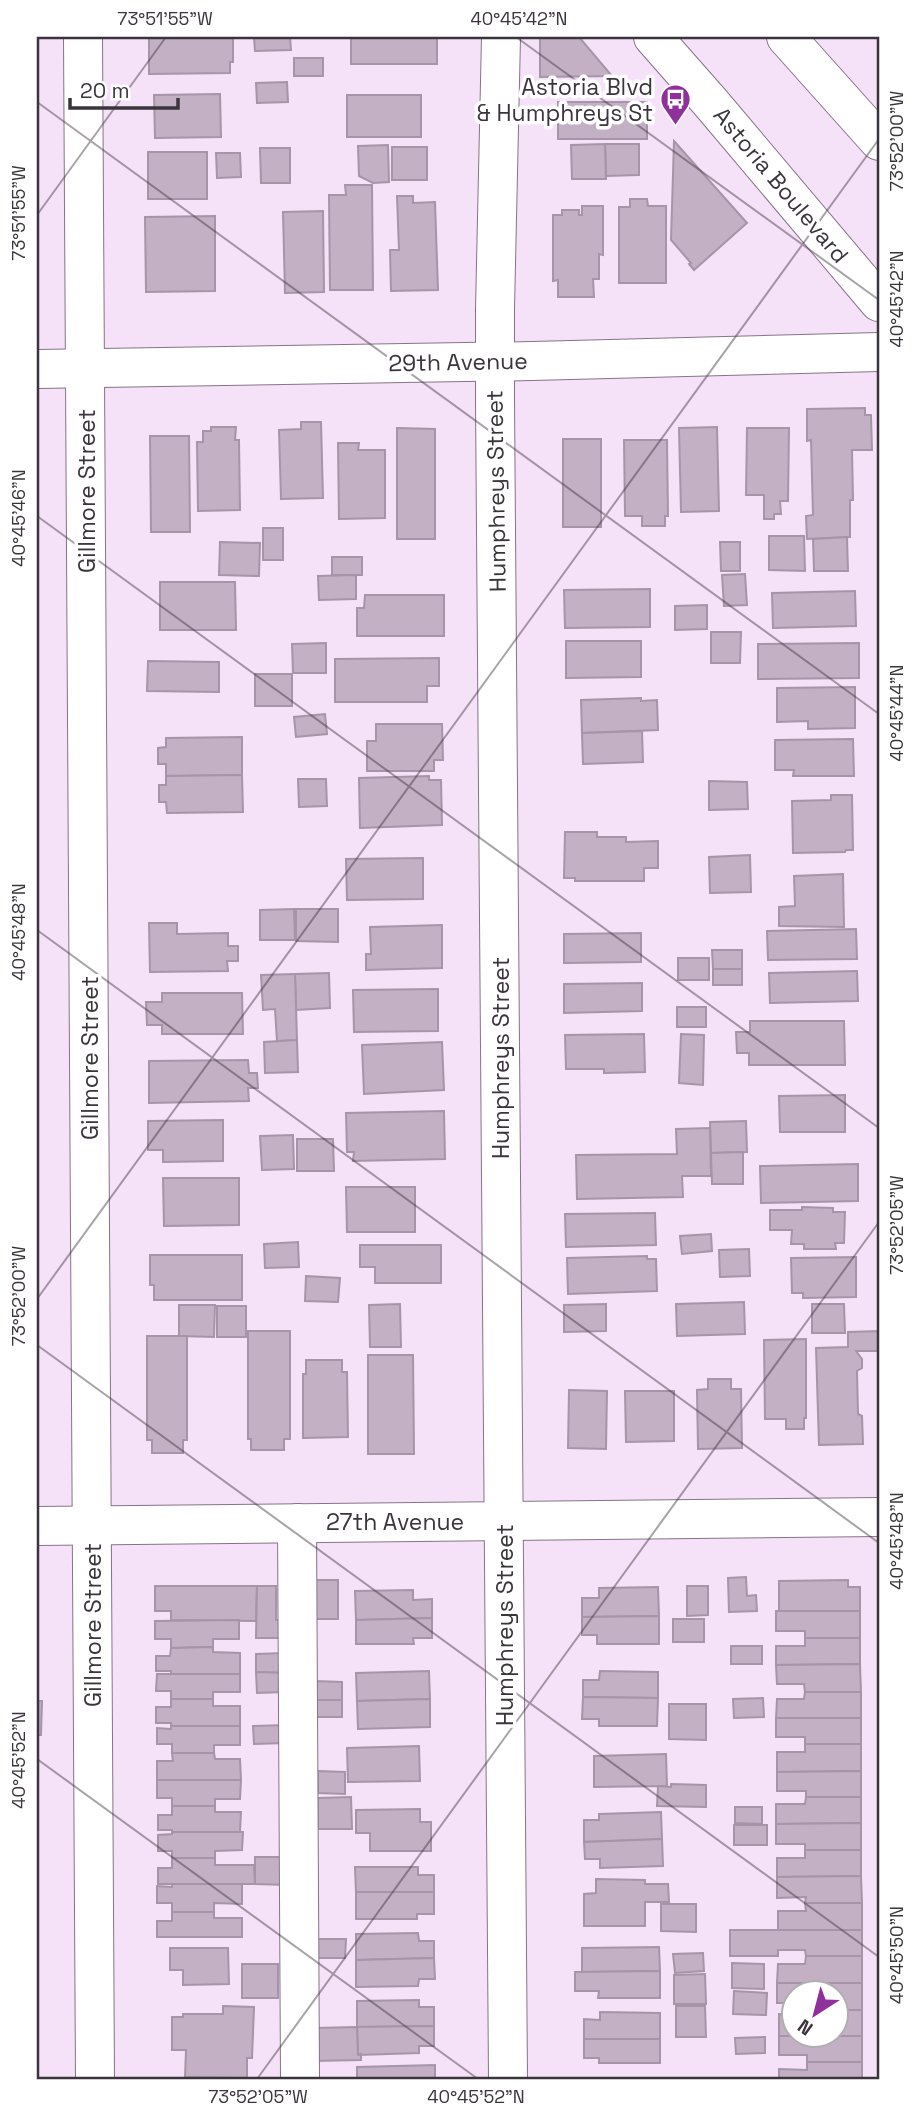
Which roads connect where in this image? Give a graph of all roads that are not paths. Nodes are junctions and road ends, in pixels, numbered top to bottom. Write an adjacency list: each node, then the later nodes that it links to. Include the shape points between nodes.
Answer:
1 (83, 37): 10 (street, Gillmore Street)
2 (500, 37): 8 (street, Humphreys Street)
3 (653, 37): 6 (street, Astoria Boulevard)
4 (786, 37): 5 (street)
5 (879, 141)
6 (879, 302)
7 (879, 352): 8 (street, 29th Avenue)
8 (495, 361): 10 (street, 29th Avenue); 12 (street, Humphreys Street)
9 (37, 369): 10 (street, 29th Avenue)
10 (86, 370): 14 (street, Gillmore Street)
11 (879, 1517): 12 (street, 27th Avenue)
12 (505, 1521): 13 (street, 27th Avenue); 18 (street, Humphreys Street)
13 (297, 1523): 14 (street, 27th Avenue); 17 (street)
14 (93, 1525): 15 (street, 27th Avenue); 16 (street, Gillmore Street)
15 (37, 1526)
16 (95, 2079)
17 (300, 2079)
18 (508, 2079)

